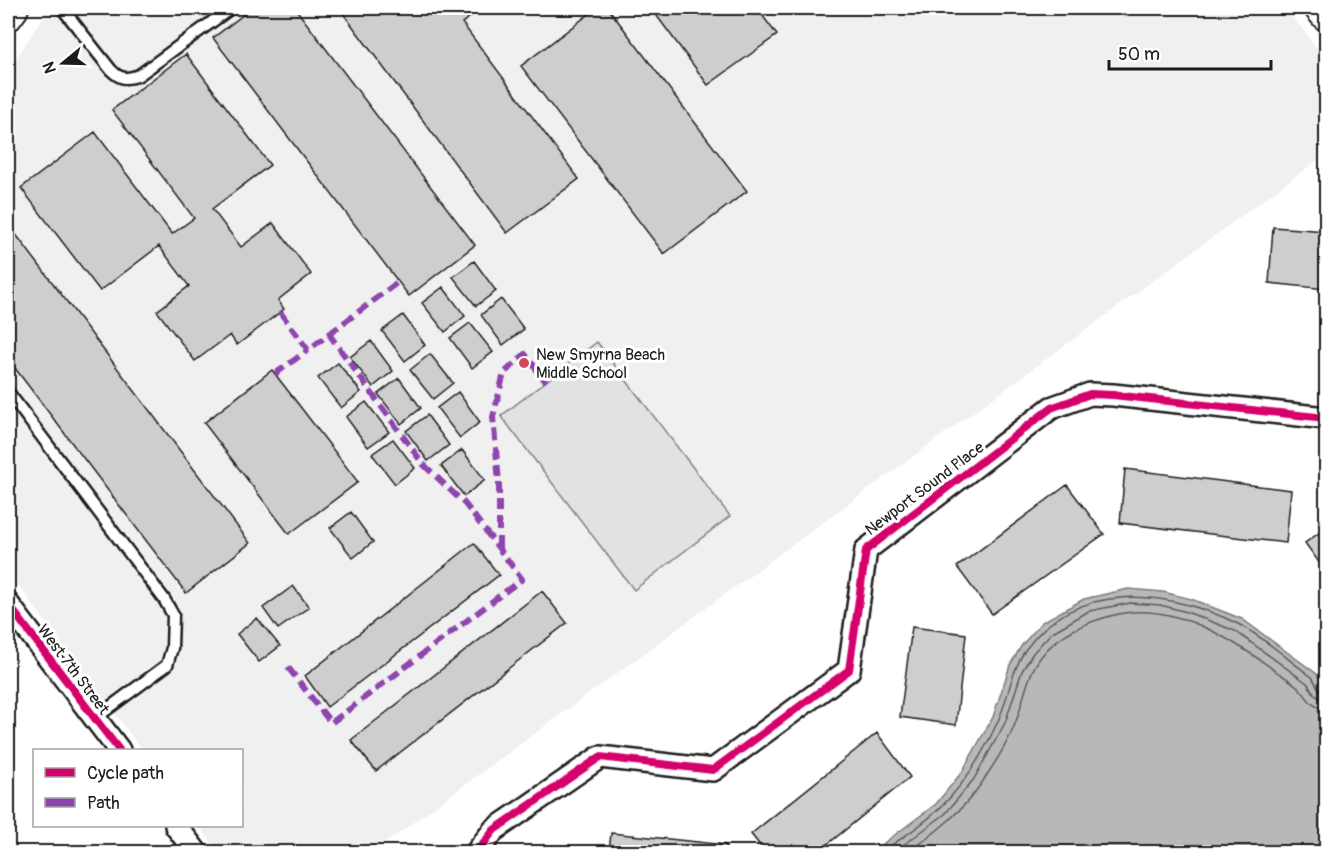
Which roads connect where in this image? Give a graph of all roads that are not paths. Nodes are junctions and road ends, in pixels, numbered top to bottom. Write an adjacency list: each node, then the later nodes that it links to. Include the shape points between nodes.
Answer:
1 (13, 8): 5 (street)
2 (62, 8): 3 (lane, via 111,70 129,79)
3 (231, 8)
4 (1320, 8): 6 (street)
5 (8, 15)
6 (1326, 15)
7 (8, 392): 10 (lane, via 173,615 172,648 167,664)
8 (1326, 418): 14 (street, Newport Sound Place, via 1090,394 1051,408 866,550 849,669 713,770 600,757 494,830)
9 (8, 604): 10 (street, West 7th Street)
10 (94, 718): 11 (street, West 7th Street)
11 (118, 749)
12 (177, 827): 13 (street)
13 (196, 852)
14 (477, 852)

